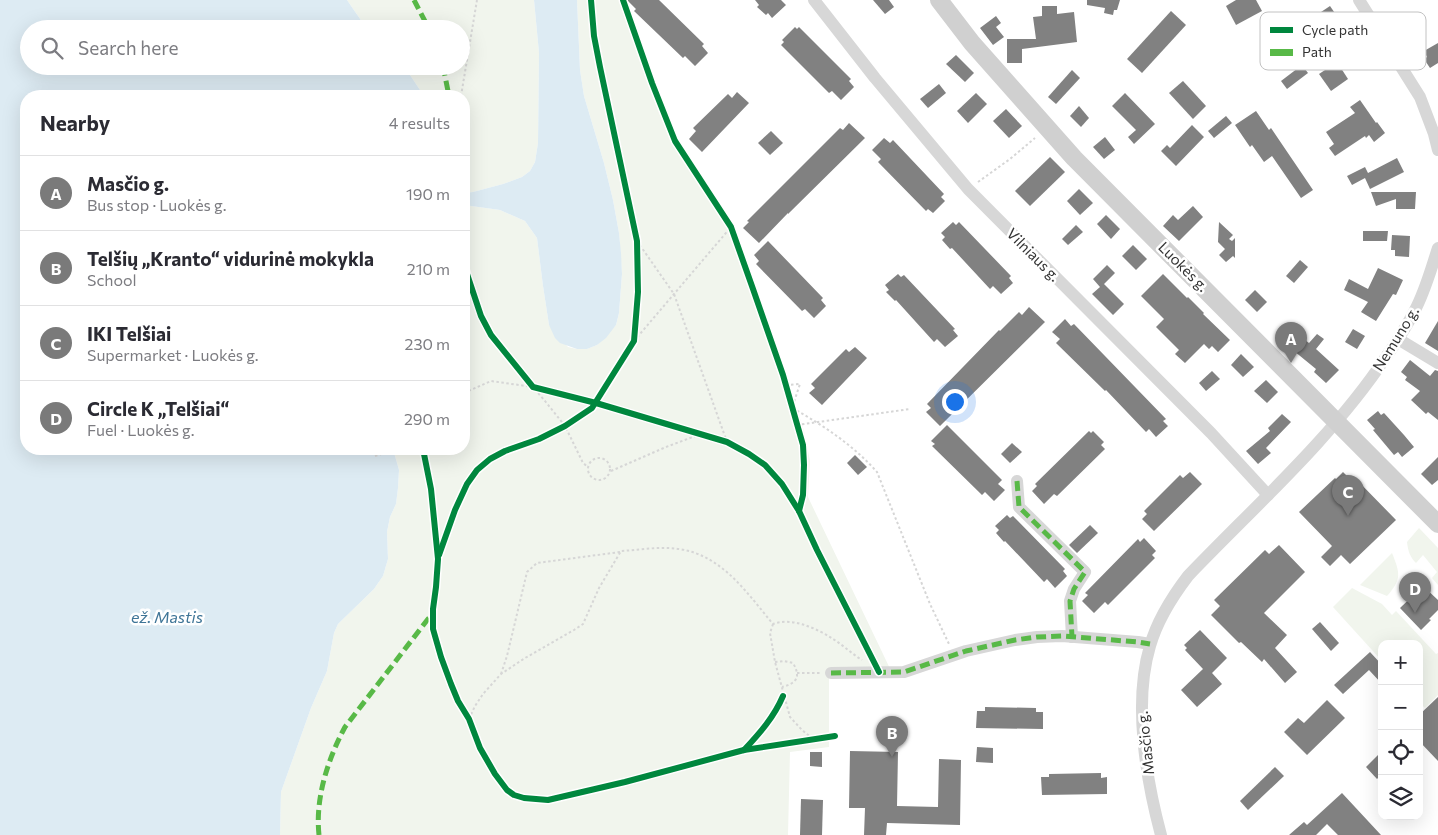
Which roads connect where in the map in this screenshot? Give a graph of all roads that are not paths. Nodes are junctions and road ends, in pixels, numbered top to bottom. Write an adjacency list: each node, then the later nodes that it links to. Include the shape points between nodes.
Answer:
1 (814, 0): 12 (street, Vilniaus g., via 968,189 1211,433)
2 (1359, 0): 4 (street)
3 (941, 1): 10 (main road, Luokės g., via 972,43 1046,128)
4 (1367, 12)
5 (1403, 70): 6 (street, via 1420,97)
6 (1438, 150)
7 (1438, 248): 8 (street, Nemuno g., via 1424,290)
8 (1398, 340): 9 (street); 10 (street, Nemuno g.)
9 (1438, 363)
10 (1337, 421): 12 (street, Masčio g.); 13 (main road, Luokės g.)
11 (1017, 480): 14 (street, via 1019,507 1085,572 1070,601)
12 (1268, 495): 15 (street, Masčio g., via 1176,592)
13 (1438, 524)
14 (1072, 637): 15 (street); 16 (street, via 1015,640 904,672)
15 (1150, 644): 17 (street, Masčio g., via 1142,707 1145,748)
16 (832, 673)
17 (1161, 835)

